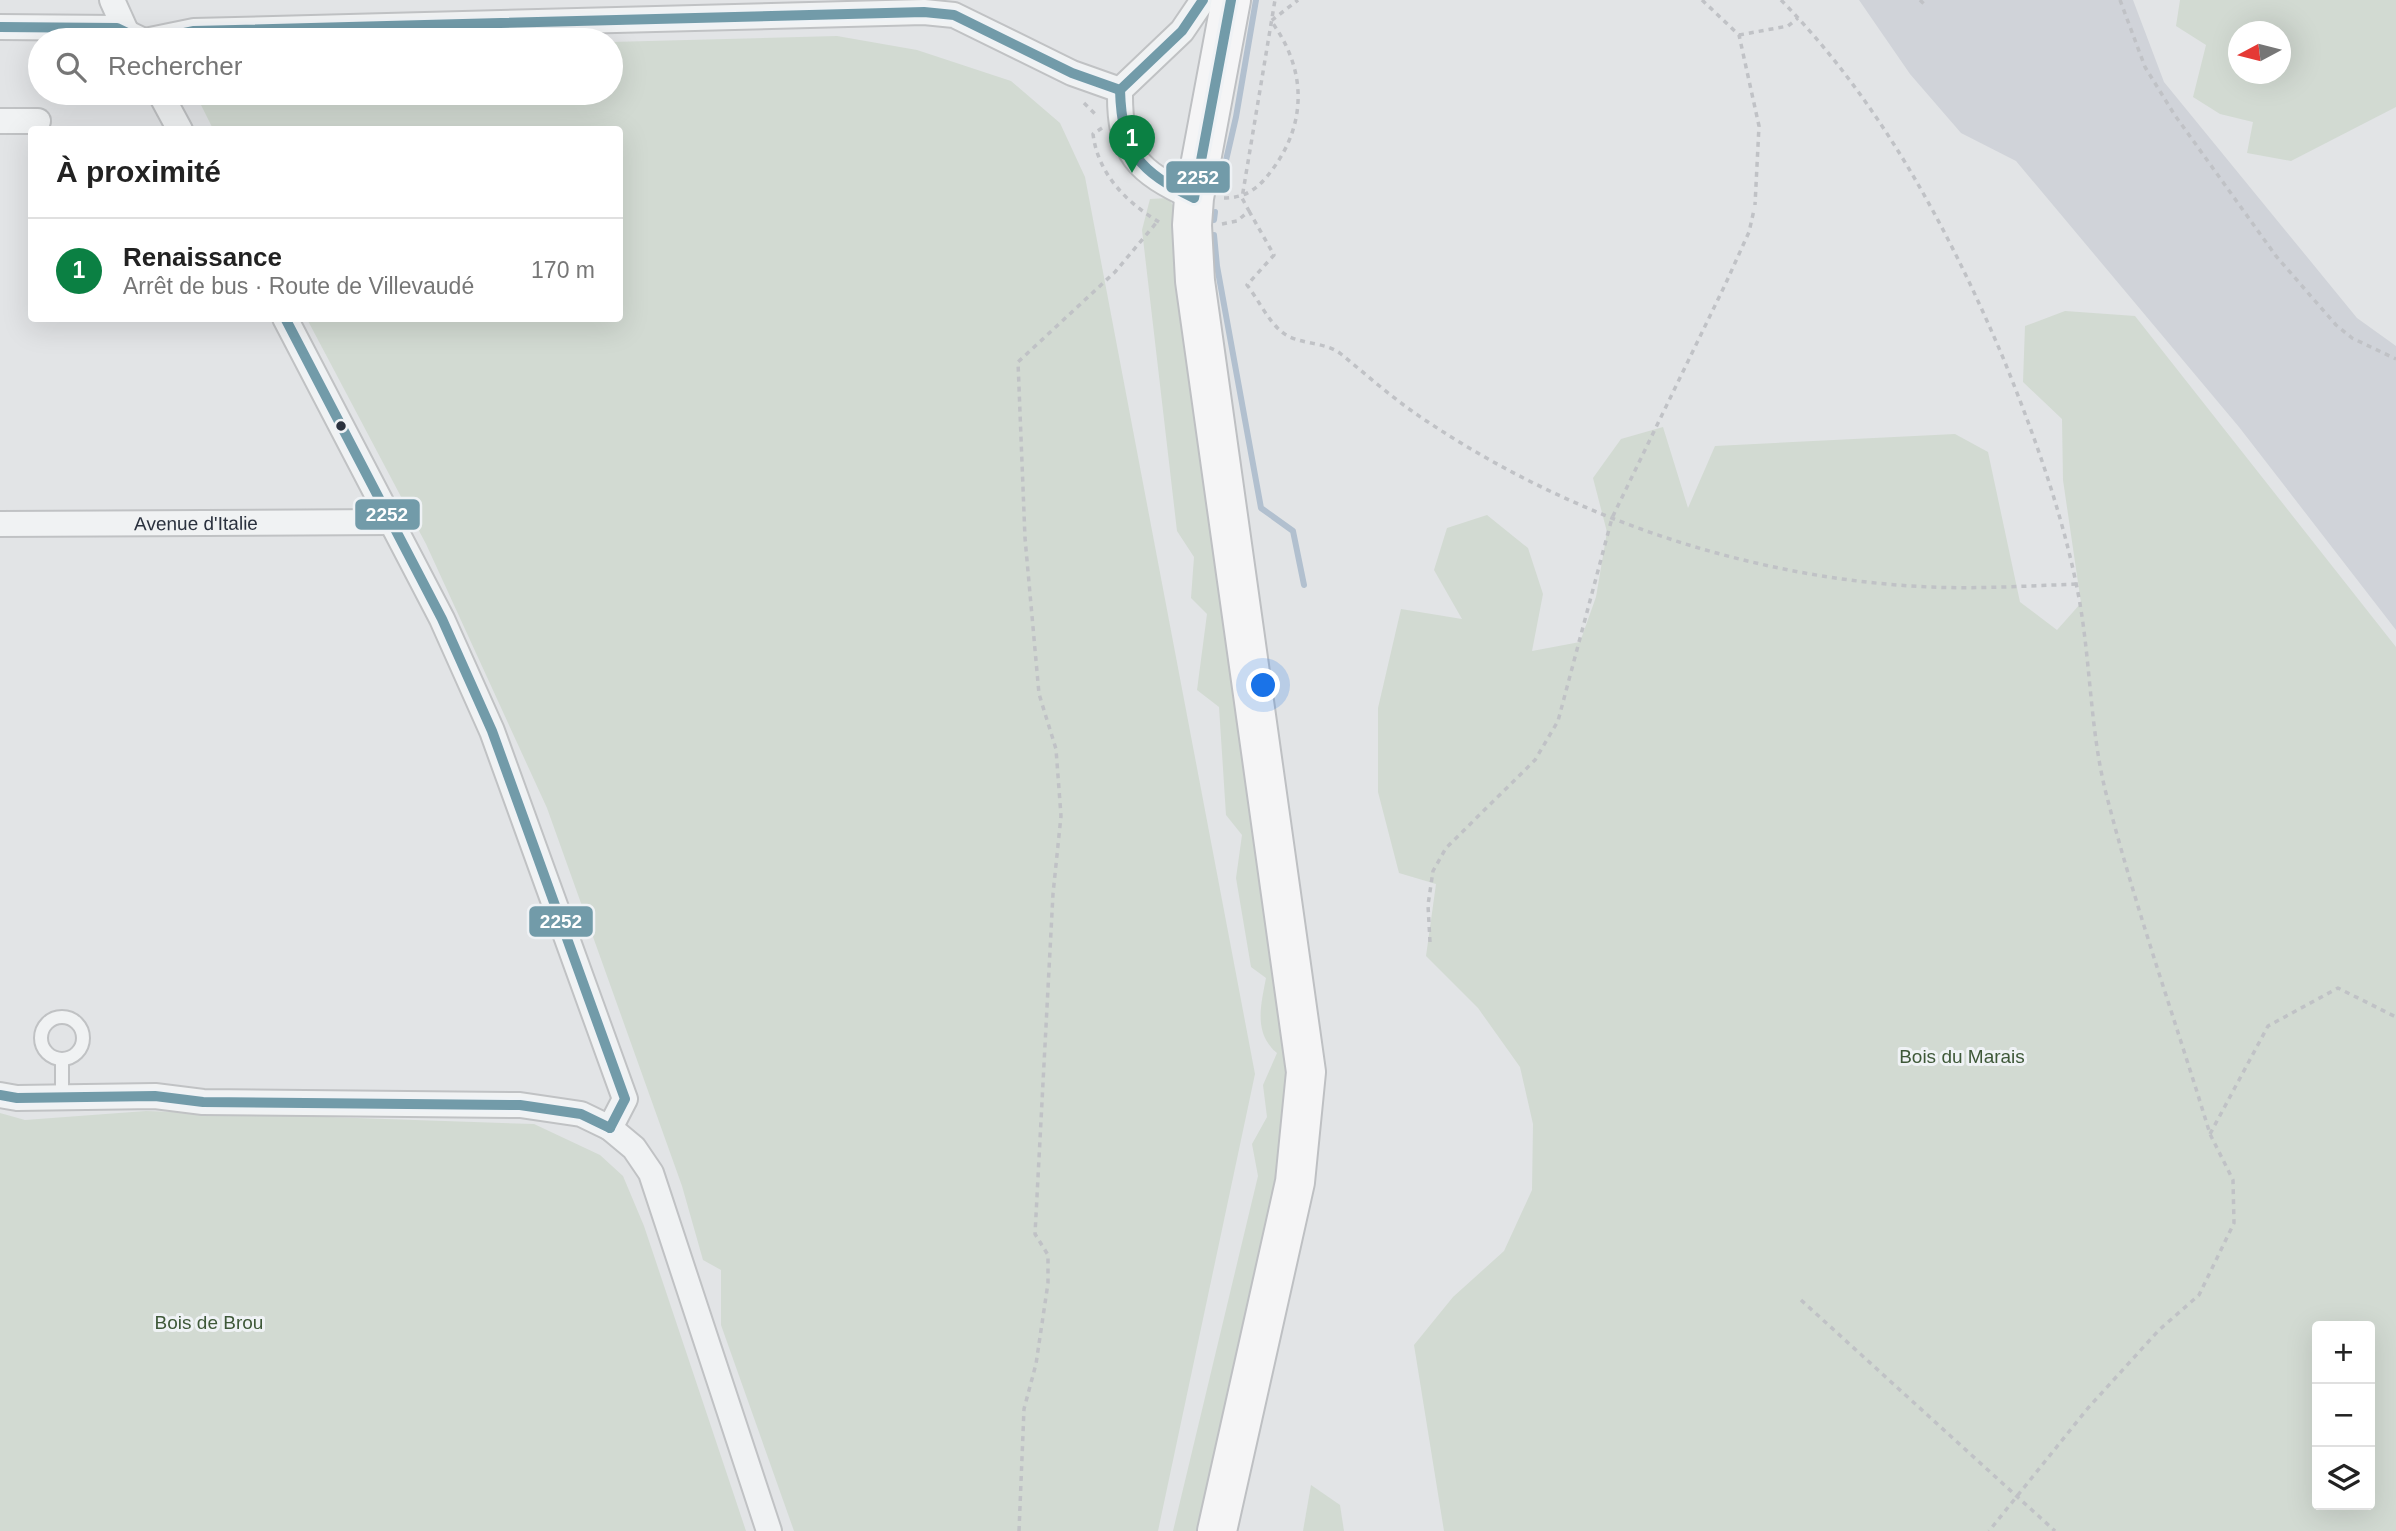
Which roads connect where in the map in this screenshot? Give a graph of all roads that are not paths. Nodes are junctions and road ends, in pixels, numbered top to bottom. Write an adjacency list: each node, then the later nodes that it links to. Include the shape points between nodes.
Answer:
1 (112, 0): 7 (street)
2 (1203, 0): 9 (street, via 1182,31)
3 (1221, 0): 14 (main road, via 1192,164)
4 (1231, 0): 14 (main road)
5 (0, 27): 6 (street)
6 (117, 28)
7 (130, 28)
8 (309, 28): 9 (street, via 924,12 954,16 1072,73)
9 (1120, 90): 14 (street, via 1120,124 1138,163)
10 (166, 105): 13 (street)
11 (0, 121): 12 (street)
12 (38, 121)
13 (178, 126)
14 (1194, 198): 23 (main road, via 1195,281 1306,1072 1295,1182)
15 (287, 322): 16 (street)
16 (392, 522): 17 (street, Avenue d'Italie); 21 (street, via 492,731 619,1081 625,1099)
17 (0, 524)
18 (62, 1059): 20 (lane)
19 (0, 1095): 20 (street)
20 (62, 1096): 21 (street, via 520,1105 581,1114)
21 (610, 1128): 22 (street, via 634,1148 651,1173)
22 (769, 1531)
23 (1217, 1531)

